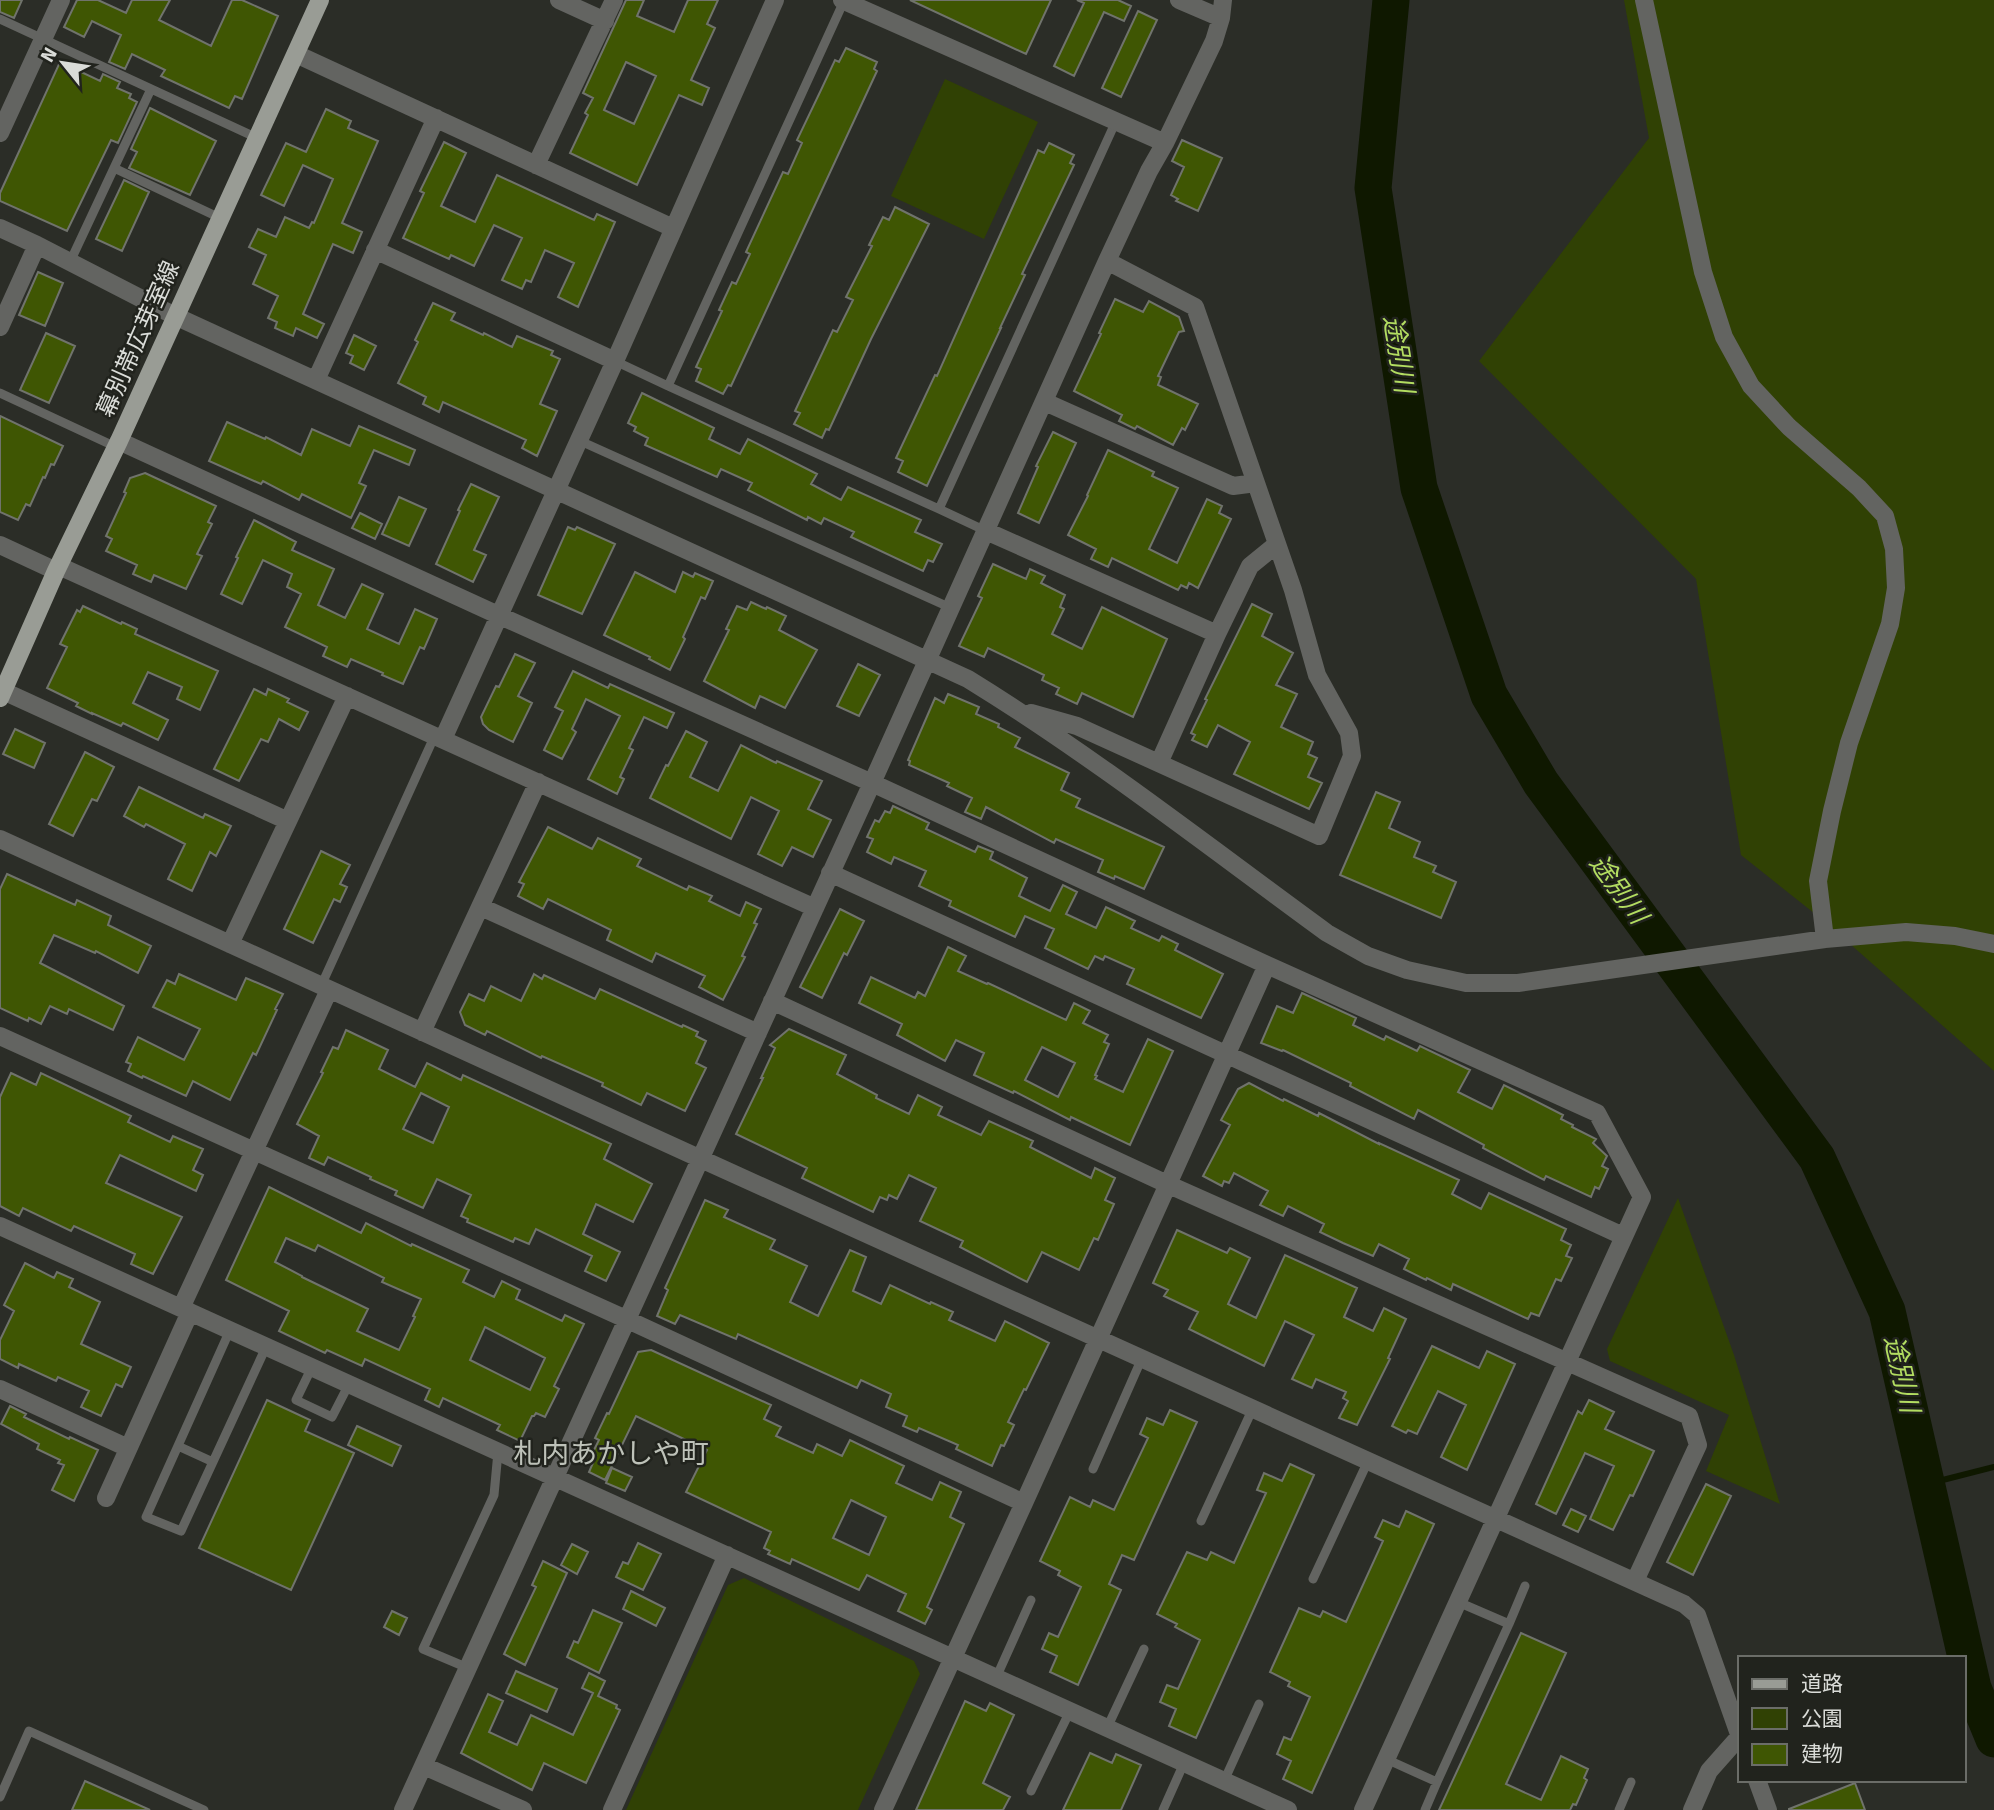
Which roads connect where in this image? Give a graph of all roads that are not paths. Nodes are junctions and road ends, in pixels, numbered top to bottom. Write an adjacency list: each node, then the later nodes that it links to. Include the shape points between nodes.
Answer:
1 (61, 0): 14 (street)
2 (320, 0): 15 (main road, 幕別帯広芽室線)
3 (559, 0): 13 (street)
4 (614, 0): 13 (street)
5 (775, 0): 26 (street)
6 (843, 0): 10 (street); 35 (lane)
7 (1179, 0): 11 (street)
8 (1223, 0): 11 (street)
9 (1644, 0): 63 (street, via 1703,272 1724,337 1751,386 1788,427 1885,516 1894,550 1896,588 1890,624 1849,743 1818,881)
10 (873, 6): 18 (street)
11 (1221, 18): 21 (street)
12 (0, 19): 14 (lane)
13 (605, 21): 22 (street)
14 (43, 39): 16 (lane); 19 (street)
15 (296, 54): 17 (street); 20 (main road, 幕別帯広芽室線)
16 (151, 89): 20 (lane); 23 (lane)
17 (436, 118): 22 (street); 28 (street)
18 (1116, 121): 21 (street); 42 (lane)
19 (0, 134)
20 (257, 138): 24 (main road, 幕別帯広芽室線)
21 (1165, 143): 29 (street)
22 (536, 165): 26 (street)
23 (114, 168): 24 (lane); 30 (lane)
24 (220, 218): 31 (main road, 幕別帯広芽室線)
25 (0, 228): 27 (street)
26 (673, 228): 33 (street)
27 (37, 245): 30 (street); 32 (street)
28 (375, 250): 33 (street); 34 (street)
29 (1107, 261): 37 (street); 40 (street, via 1195,307)
30 (70, 262): 31 (street)
31 (176, 316): 34 (street); 39 (main road, 幕別帯広芽室線)
32 (0, 327)
33 (615, 361): 35 (lane); 38 (street)
34 (316, 380): 41 (street)
35 (668, 386): 42 (lane)
36 (0, 393): 39 (lane)
37 (1045, 402): 40 (street, via 1233,486); 43 (street)
38 (578, 440): 41 (street); 47 (lane)
39 (117, 444): 46 (main road, 幕別帯広芽室線); 48 (street)
40 (1256, 484): 44 (street)
41 (556, 490): 48 (street); 50 (street)
42 (939, 509): 43 (lane)
43 (986, 531): 47 (street); 49 (street)
44 (1277, 544): 49 (street, via 1250,566); 55 (street, via 1317,675 1349,733 1352,756 1318,836)
45 (0, 545): 46 (street)
46 (57, 568): 51 (main road, 幕別帯広芽室線); 52 (street)
47 (951, 608): 50 (street)
48 (498, 615): 54 (street); 57 (street)
49 (1217, 634): 55 (street)
50 (928, 660): 53 (street); 57 (street)
51 (1, 695): 58 (street)
52 (347, 696): 54 (street); 58 (street)
53 (1017, 709): 55 (street, via 1077,726); 63 (street, via 1327,933 1368,956 1407,970 1466,984 1518,984)
54 (439, 737): 56 (street); 67 (lane)
55 (1159, 764)
56 (538, 782): 61 (street); 62 (street)
57 (872, 783): 60 (street); 66 (street)
58 (288, 821): 64 (street)
59 (0, 839): 64 (street)
60 (830, 873): 62 (street); 72 (street)
61 (481, 907): 69 (street); 70 (street)
62 (814, 908): 68 (street)
63 (1825, 939): 65 (street, via 1906,932)
64 (230, 944): 67 (street)
65 (1994, 944)
66 (1266, 965): 72 (street); 77 (street, via 1597,1113 1642,1197)
67 (325, 988): 69 (street); 73 (street)
68 (772, 1001): 70 (street); 75 (street)
69 (422, 1032): 74 (street)
70 (758, 1033): 74 (street)
71 (0, 1036): 73 (street)
72 (1226, 1055): 75 (street); 77 (street)
73 (253, 1151): 78 (street); 79 (street)
74 (701, 1159): 79 (street); 81 (street)
75 (1167, 1184): 81 (street); 84 (street)
76 (0, 1226): 78 (street)
77 (1623, 1236): 84 (street)
78 (186, 1310): 80 (street); 90 (street)
79 (628, 1320): 95 (street); 97 (street)
80 (230, 1331): 82 (street); 89 (lane)
81 (1098, 1338): 83 (street); 97 (street)
82 (266, 1347): 85 (street); 93 (lane)
83 (1142, 1358): 88 (street); 94 (lane)
84 (1567, 1361): 98 (street); 102 (street, via 1689,1416 1698,1445)
85 (312, 1367): 86 (street); 86 (lane, via 296,1400 332,1418)
86 (349, 1384): 91 (street)
87 (0, 1389): 90 (street)
88 (1253, 1408): 92 (street); 99 (lane)
89 (178, 1446): 93 (lane); 93 (lane, via 146,1517 181,1531)
90 (128, 1448): 96 (street)
91 (498, 1452): 95 (street); 109 (lane, via 494,1495 423,1649)
92 (1368, 1461): 98 (street); 101 (lane)
93 (213, 1462)
94 (1093, 1469)
95 (556, 1478): 100 (street); 109 (street)
96 (106, 1498)
97 (1024, 1503): 108 (street)
98 (1496, 1518): 102 (street); 105 (street)
99 (1201, 1521)
100 (727, 1555): 108 (street); 128 (street)
101 (1313, 1579)
102 (1635, 1581): 114 (street, via 1697,1615)
103 (1525, 1586): 106 (lane)
104 (1031, 1600): 110 (lane)
105 (1458, 1602): 106 (lane); 116 (street)
106 (1509, 1624): 120 (lane)
107 (1144, 1649): 113 (lane)
108 (951, 1658): 110 (street); 129 (street)
109 (468, 1668): 118 (street)
110 (996, 1678): 112 (street)
111 (1259, 1704): 119 (lane)
112 (1070, 1711): 113 (street); 123 (lane)
113 (1107, 1728): 117 (street)
114 (1738, 1730)
115 (1738, 1738): 135 (street, via 1709,1771)
116 (1386, 1759): 120 (lane); 132 (street)
117 (1184, 1763): 119 (street); 130 (lane)
118 (424, 1766): 126 (street); 127 (street)
119 (1224, 1781): 131 (street)
120 (1437, 1782): 133 (lane)
121 (1631, 1782): 134 (lane)
122 (1758, 1782): 136 (street)
123 (1031, 1791)
124 (0, 1797): 125 (lane, via 29,1731)
125 (204, 1810)
126 (403, 1810)
127 (523, 1810)
128 (612, 1810)
129 (883, 1810)
130 (1163, 1810)
131 (1289, 1810)
132 (1363, 1810)
133 (1425, 1810)
134 (1619, 1810)
135 (1692, 1810)
136 (1768, 1810)

